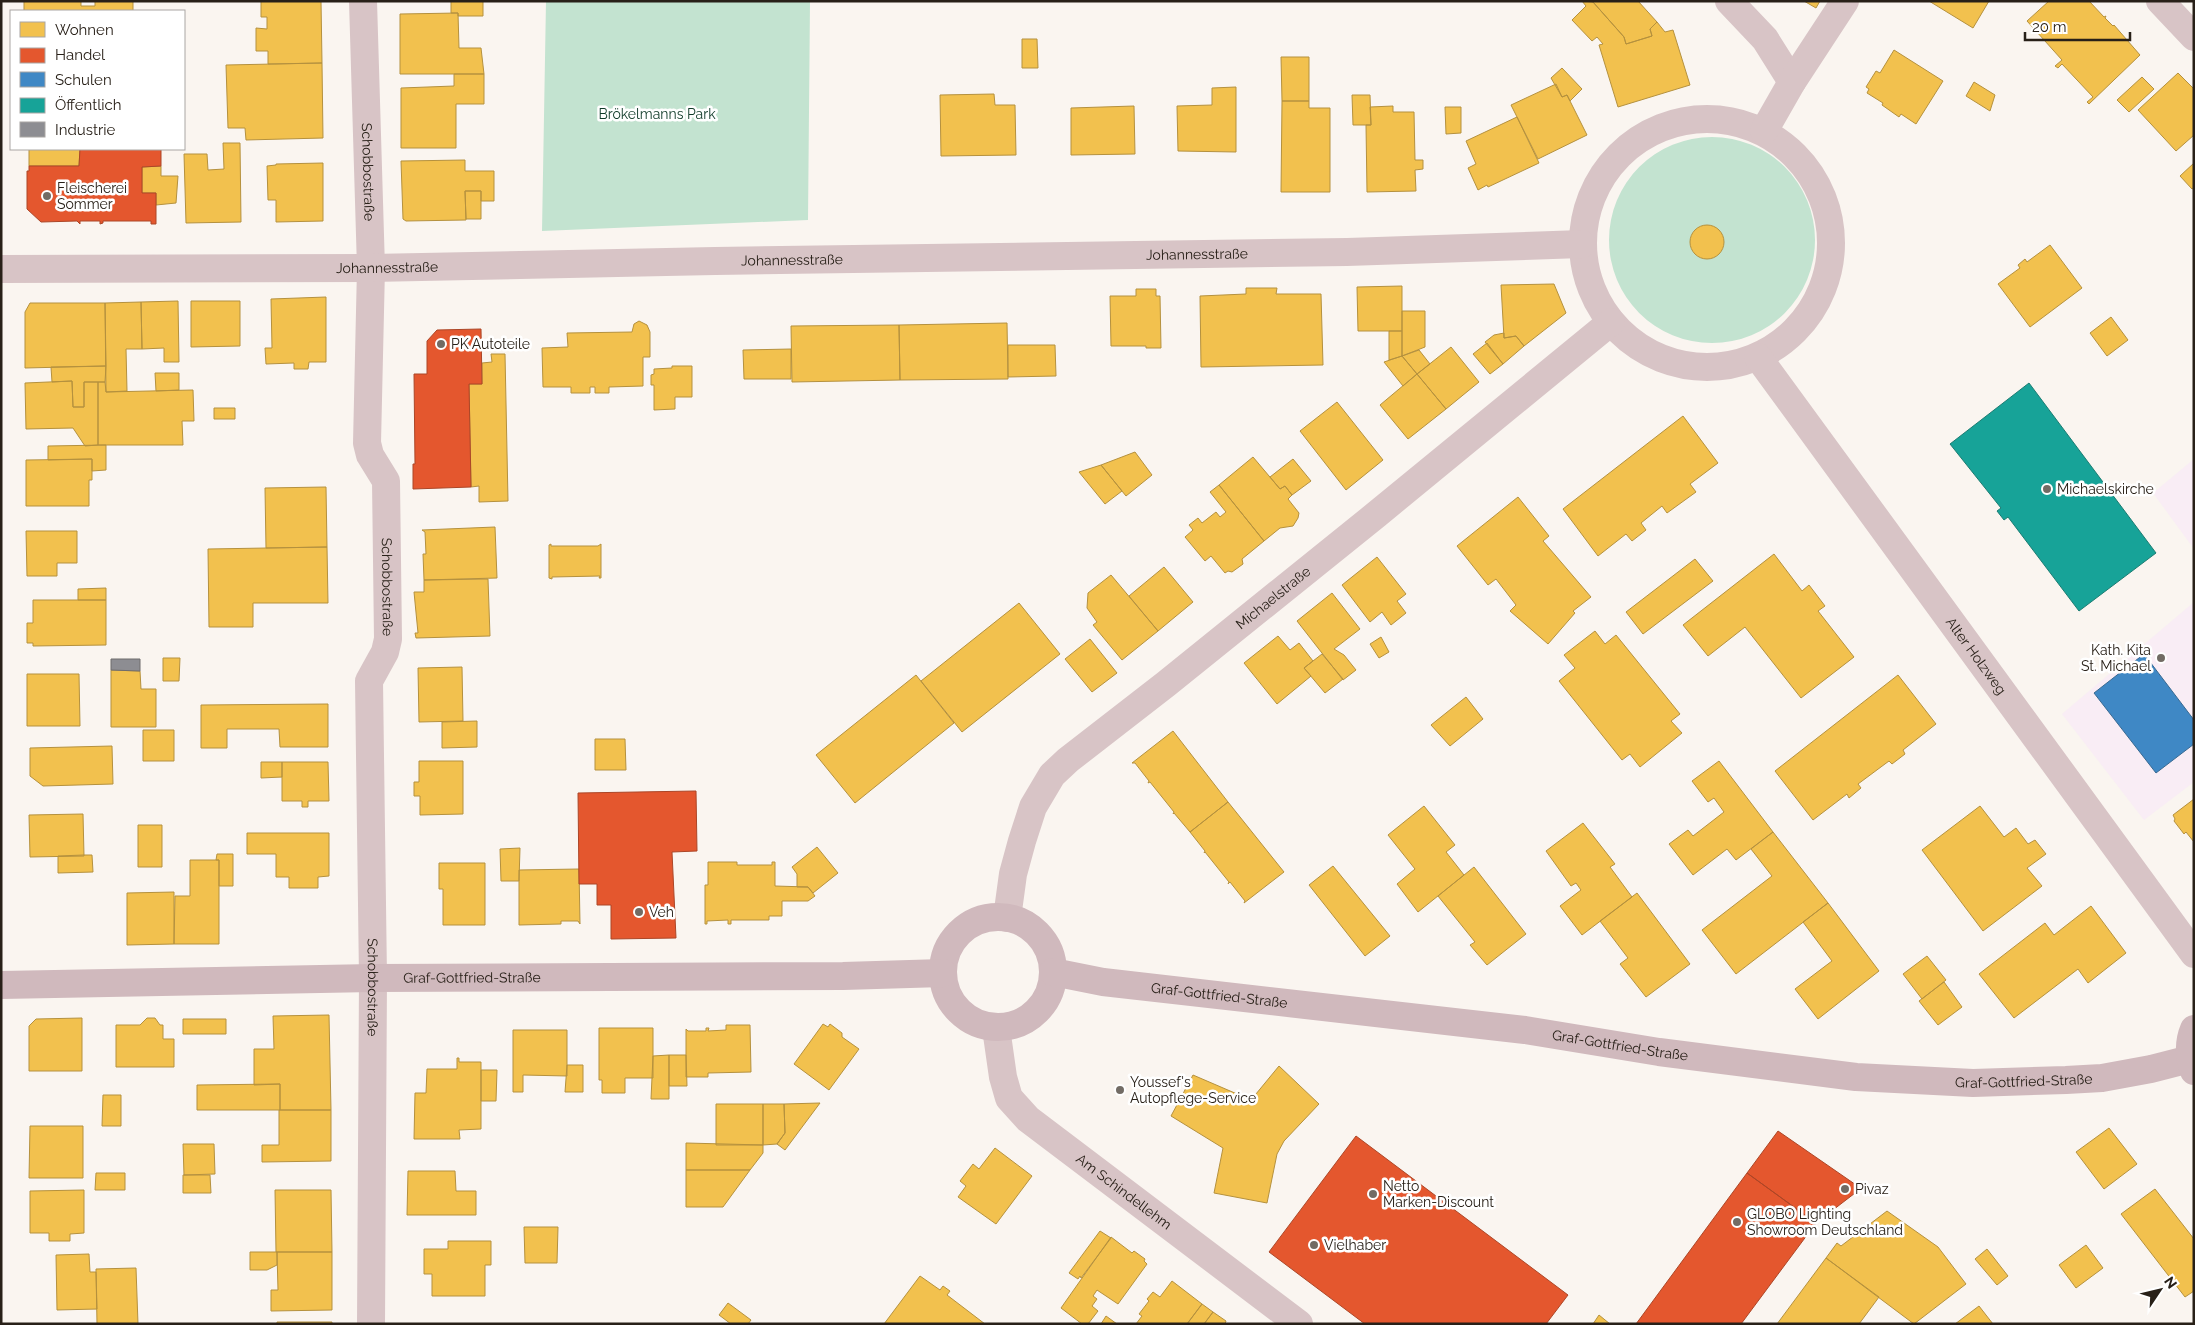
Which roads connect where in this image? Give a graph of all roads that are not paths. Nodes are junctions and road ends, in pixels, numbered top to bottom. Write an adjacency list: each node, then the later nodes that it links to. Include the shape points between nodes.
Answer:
1 (363, 1): 9 (street, Schobbostraße)
2 (1729, 1): 6 (street, via 1765,39)
3 (1844, 1): 6 (street)
4 (2160, 1): 5 (street)
5 (2194, 37)
6 (1792, 82): 7 (street)
7 (1764, 131): 8 (street, via 1729,119 1694,118 1656,128 1625,148 1602,176 1584,220); 12 (street, via 1798,157 1819,186 1830,218 1832,251 1825,284 1799,328)
8 (1582, 244): 9 (street, Johannesstraße, via 1347,252); 11 (street, via 1593,294)
9 (371, 268): 10 (street, Johannesstraße); 17 (street, Schobbostraße, via 367,443 370,455 386,481 388,629 385,652 369,681)
10 (1, 269)
11 (1611, 322): 12 (street, via 1636,346 1669,362 1708,368); 13 (street, Michaelstraße, via 1052,775 1033,807 1022,841 1013,874)
12 (1758, 357): 14 (street, Alter Holzweg)
13 (1007, 918): 15 (street, via 1025,924 1040,936 1050,954); 16 (street, via 990,918 962,930 944,958)
14 (2194, 954)
15 (1053, 972): 19 (street, via 1048,994 1036,1012 1017,1024); 21 (street, Graf-Gottfried-Straße, via 1103,982 1525,1030 1659,1052 1856,1077 1973,1083 2066,1080)
16 (943, 973): 17 (street, Graf-Gottfried-Straße); 19 (street, via 945,990 964,1016)
17 (373, 978): 18 (street, Graf-Gottfried-Straße); 22 (street, Schobbostraße)
18 (1, 985)
19 (996, 1028): 23 (street, Am Schindellehm, via 1009,1098 1028,1119)
20 (2194, 1029): 21 (street, Graf-Gottfried-Straße, via 2190,1037)
21 (2192, 1065)
22 (371, 1324)
23 (1299, 1324)

